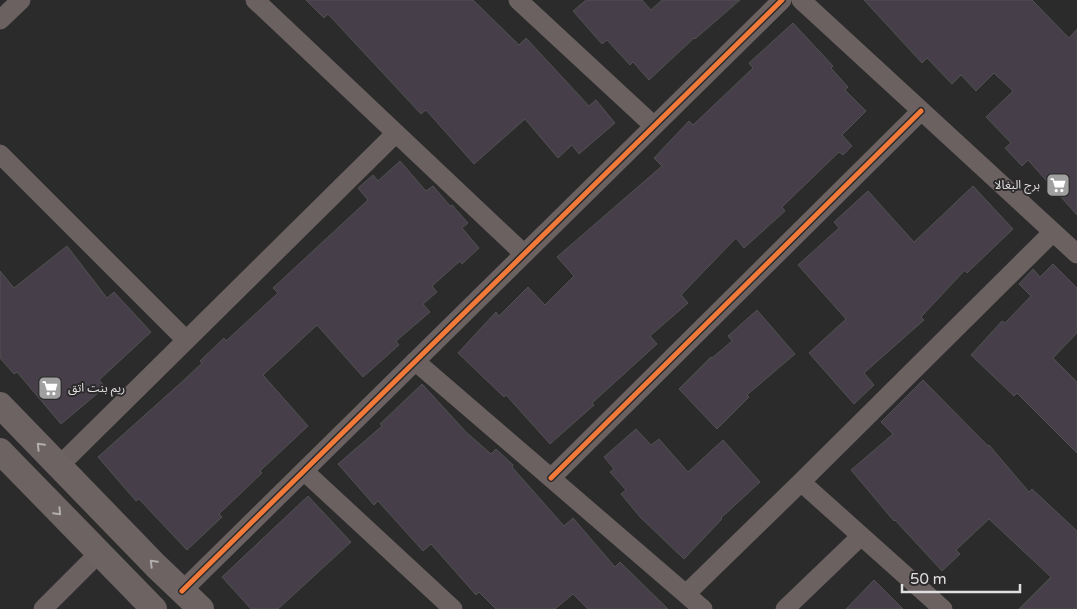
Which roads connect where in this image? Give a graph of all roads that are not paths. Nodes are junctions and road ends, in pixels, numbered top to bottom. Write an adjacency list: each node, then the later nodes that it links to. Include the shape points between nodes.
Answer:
1 (21, 0): 6 (street)
2 (255, 0): 9 (street)
3 (518, 0): 8 (street)
4 (782, 0): 8 (street)
5 (801, 0): 7 (street)
6 (0, 20)
7 (921, 110): 11 (street); 20 (street)
8 (654, 126): 12 (street)
9 (396, 133): 12 (street); 14 (street)
10 (0, 154): 14 (street)
11 (1053, 232): 13 (street); 21 (street)
12 (524, 254): 15 (street)
13 (1077, 254)
14 (186, 340): 18 (street)
15 (415, 361): 19 (street); 20 (street)
16 (0, 405): 18 (main road, one-way to 16)
17 (0, 451): 23 (main road, one-way to 23)
18 (59, 466): 24 (main road, one-way to 18)
19 (304, 471): 24 (street); 29 (street)
20 (551, 478): 25 (street)
21 (802, 482): 22 (street); 25 (street)
22 (861, 536): 31 (street); 32 (street)
23 (98, 554): 26 (street); 27 (main road)
24 (182, 591): 28 (main road)
25 (686, 594): 30 (street)
26 (43, 609)
27 (154, 609)
28 (201, 609)
29 (453, 609)
30 (703, 609)
31 (785, 609)
32 (943, 609)

